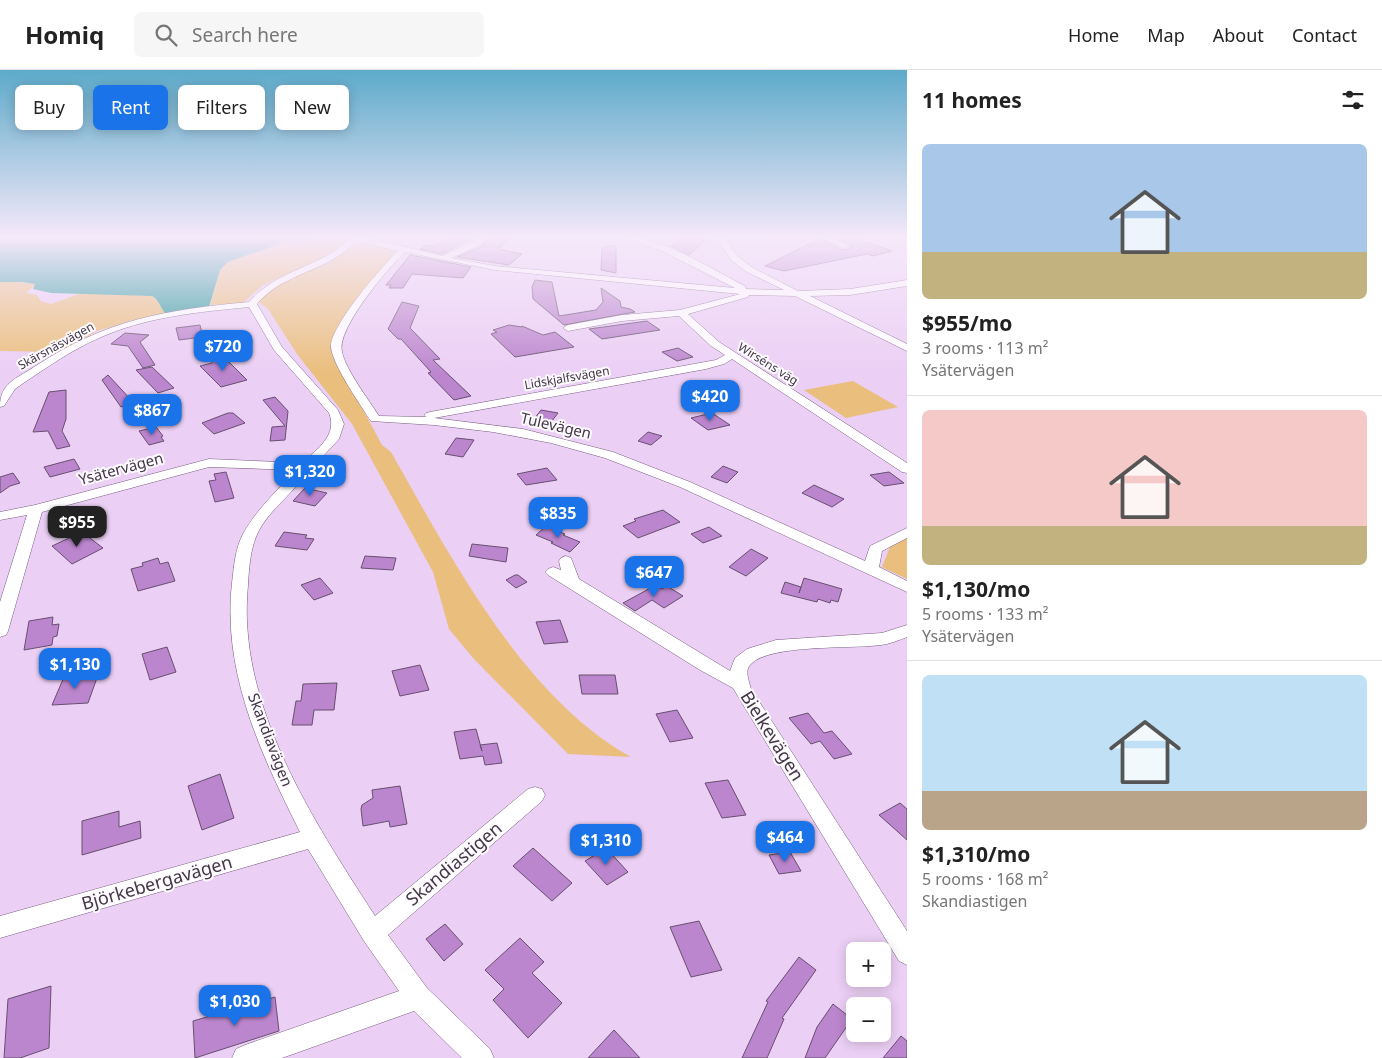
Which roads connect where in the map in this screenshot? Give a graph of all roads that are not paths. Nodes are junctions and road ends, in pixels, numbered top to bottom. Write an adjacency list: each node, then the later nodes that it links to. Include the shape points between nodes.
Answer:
1 (276, 282): 9 (street, via 260,292)
2 (375, 282): 17 (street, Tulevägen, via 338,335 336,350 375,419)
3 (643, 282): 7 (street)
4 (730, 282): 7 (street)
5 (775, 282): 8 (street)
6 (907, 283): 8 (street, via 850,292)
7 (750, 292): 8 (street); 10 (street)
8 (798, 294): 13 (street)
9 (252, 304): 16 (street, Skärsnäsvägen, via 127,324 104,333 18,382); 18 (street, Skandiavägen, via 278,348 339,421 335,436)
10 (681, 313): 11 (street, via 622,318); 15 (street, Wirséns väg)
11 (568, 328)
12 (907, 342): 13 (street)
13 (895, 344): 14 (street)
14 (907, 348)
15 (732, 355): 17 (street, Lidskjalfsvägen, via 706,366); 19 (street, Wirséns väg)
16 (0, 404)
17 (406, 418): 24 (street, Tulevägen, via 519,434 610,455)
18 (305, 467): 20 (street, Ysätervägen, via 209,463); 32 (street, Skandiavägen, via 260,517 249,536 243,555 238,602 241,653 256,712 284,780)
19 (907, 469)
20 (36, 509): 21 (street, Ysätervägen); 29 (street)
21 (0, 516)
22 (907, 532): 24 (street, via 875,549)
23 (566, 561): 26 (street)
24 (871, 569): 27 (street, Tulevägen)
25 (554, 572): 26 (street)
26 (572, 582): 30 (street)
27 (907, 586)
28 (907, 631): 30 (street, Bielkevägen, via 883,639 776,646 753,653 741,662)
29 (0, 632)
30 (740, 684): 35 (street, Bielkevägen)
31 (535, 795): 34 (street, Skandiastigen)
32 (313, 838): 33 (street, Björkebergavägen); 34 (street, Skandiavägen)
33 (0, 927)
34 (372, 933): 36 (street, Skandiavägen)
35 (907, 953)
36 (418, 997): 37 (street); 38 (street, Skandiavägen)
37 (245, 1058)
38 (481, 1058)

